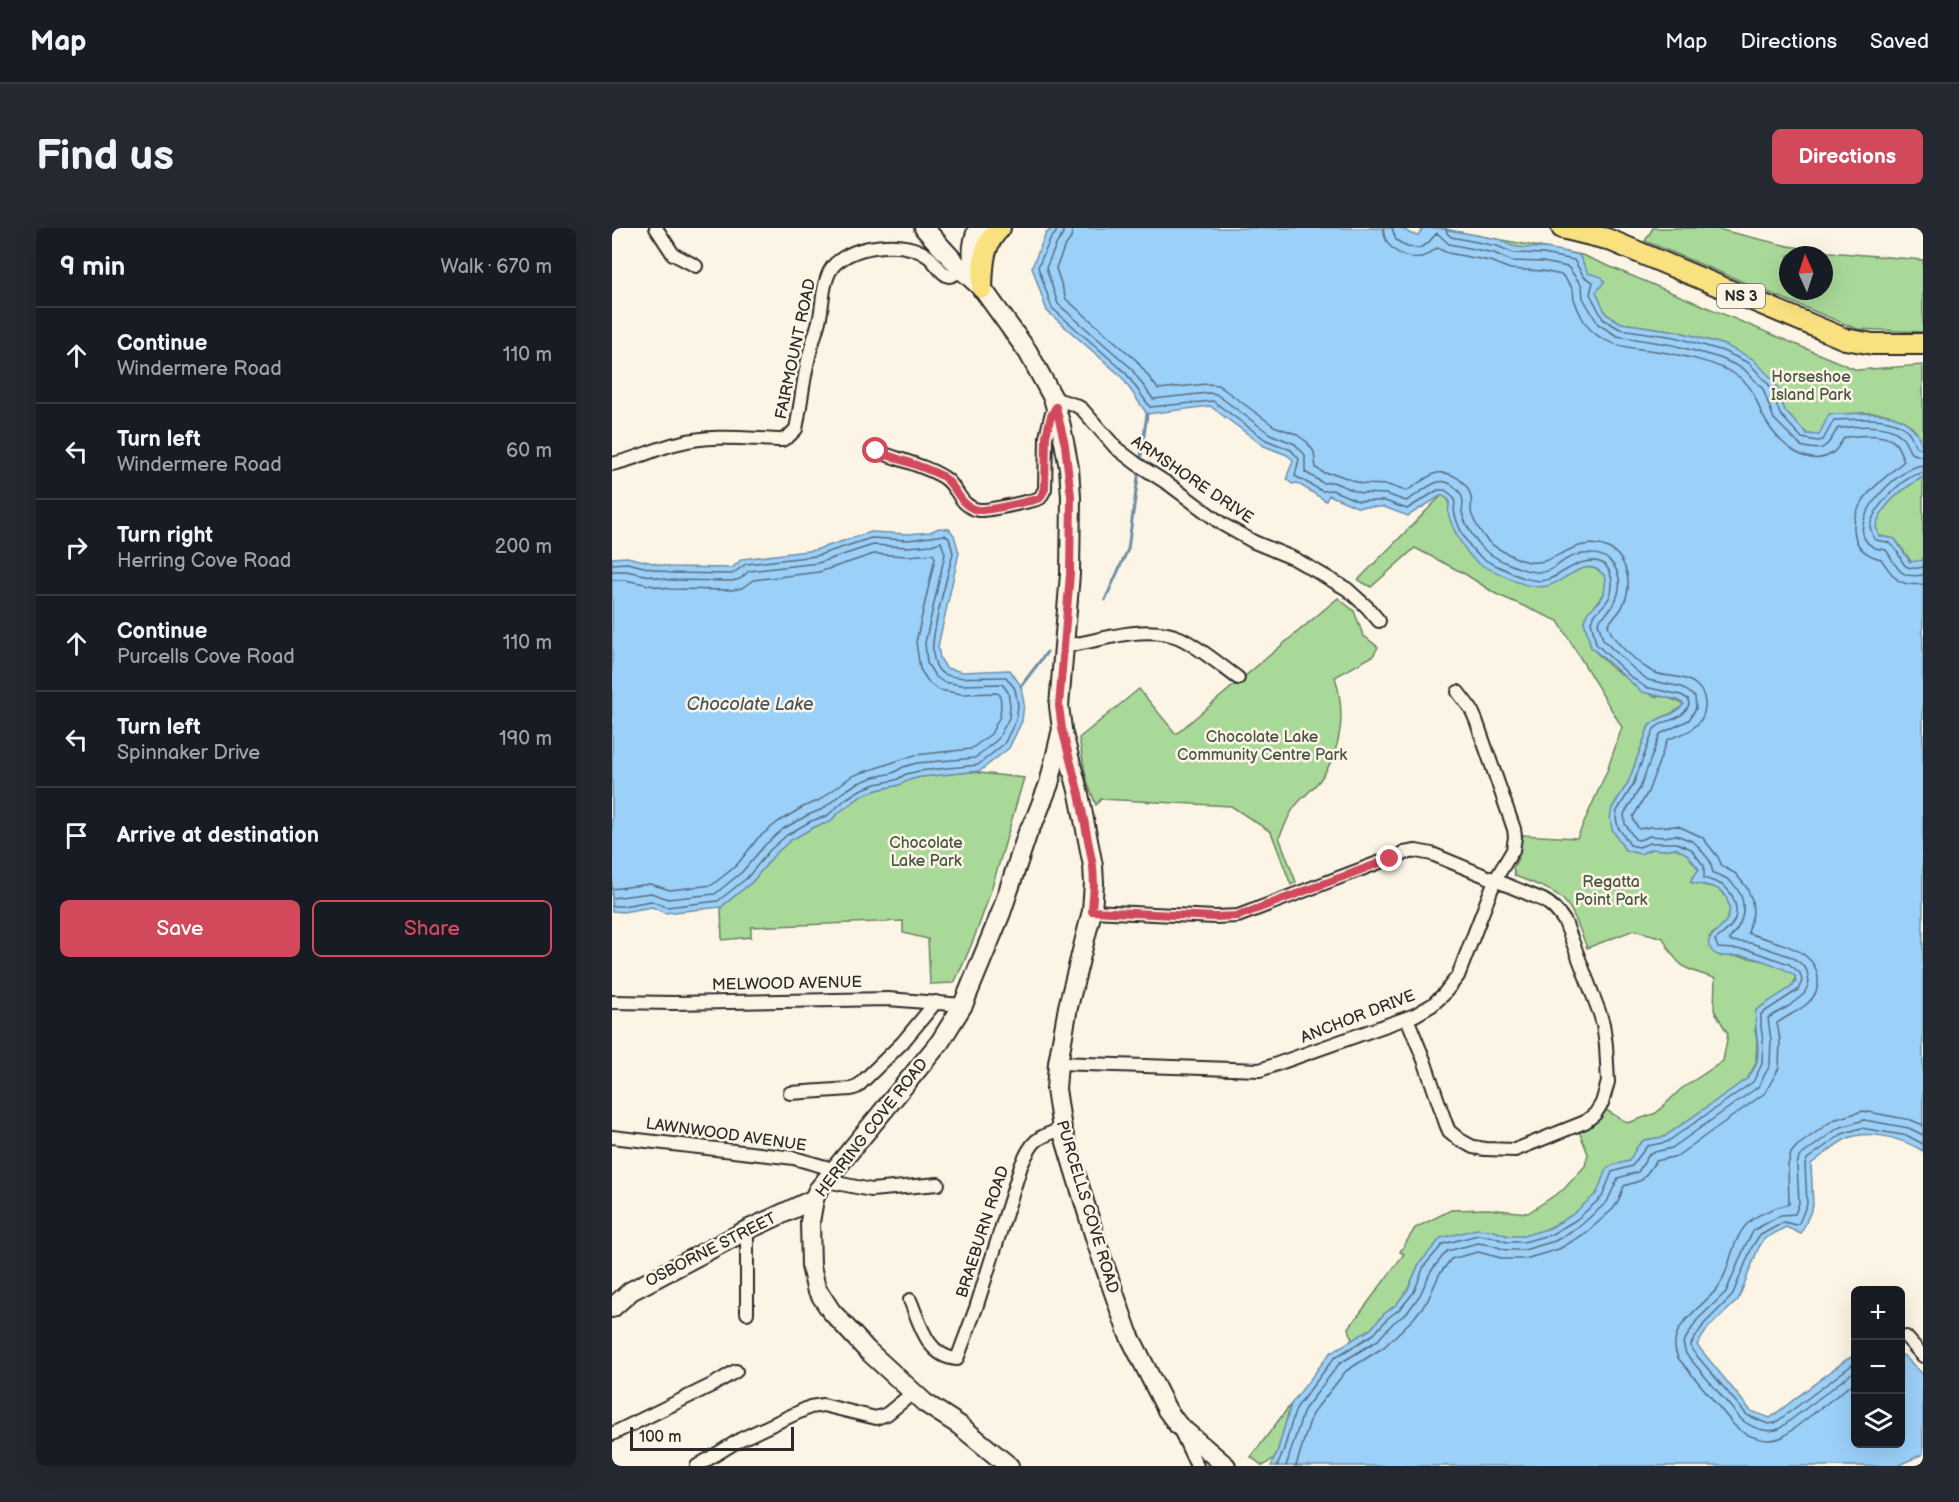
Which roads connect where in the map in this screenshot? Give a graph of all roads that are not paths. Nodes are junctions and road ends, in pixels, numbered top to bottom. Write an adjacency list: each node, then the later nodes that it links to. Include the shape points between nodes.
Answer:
1 (656, 228): 6 (street, via 673,254)
2 (924, 228): 7 (main road, HERRING COVE ROAD)
3 (978, 228): 8 (main road, HERRING COVE ROAD, via 972,253)
4 (1000, 228): 8 (main road, via 986,249)
5 (1562, 228): 9 (main road, NS 3, via 1607,239 1845,339 1874,344)
6 (696, 266)
7 (962, 270): 8 (main road, HERRING COVE ROAD); 12 (street, FAIRMOUNT ROAD, via 947,275 928,257 893,246 861,250 844,257 832,266 827,277 796,429 789,436 782,440 701,438)
8 (982, 288): 10 (main road, HERRING COVE ROAD, via 1028,352)
9 (1923, 344)
10 (1054, 403): 11 (street, via 1046,436 1045,489 1034,500 980,510 970,507 941,476); 13 (street, ARMSHORE DRIVE, via 1082,409 1116,448 1142,467 1222,524 1347,589); 14 (main road, HERRING COVE ROAD, via 1065,445 1071,496)
11 (876, 451)
12 (612, 464)
13 (1379, 621)
14 (1064, 646): 15 (street, via 1136,633 1166,635 1179,638); 17 (main road, HERRING COVE ROAD)
15 (1238, 678)
16 (1458, 692): 21 (street, ANCHOR DRIVE, via 1476,720 1514,829 1513,850)
17 (1059, 706): 18 (main road, HERRING COVE ROAD); 19 (main road, HERRING COVE ROAD)
18 (1062, 729): 19 (main road, HERRING COVE ROAD); 20 (main road, PURCELLS COVE ROAD)
19 (1043, 782): 20 (main road, via 1066,793); 25 (main road, HERRING COVE ROAD, via 1027,813 1028,832 1001,913)
20 (1081, 808): 22 (main road, PURCELLS COVE ROAD, via 1093,866)
21 (1495, 880): 22 (street, via 1416,851 1238,916); 26 (street, ANCHOR DRIVE, via 1455,980 1432,1005); 26 (street, via 1547,902 1565,922 1600,1014 1606,1045 1607,1089 1600,1108 1585,1122 1515,1150 1468,1144 1449,1131)
22 (1092, 911): 27 (main road, PURCELLS COVE ROAD)
23 (612, 1002): 24 (street, MELWOOD AVENUE)
24 (936, 1002): 25 (street, MELWOOD AVENUE); 28 (street, via 902,1043 857,1087)
25 (963, 1005): 31 (main road, HERRING COVE ROAD, via 940,1042)
26 (1407, 1018): 27 (street, ANCHOR DRIVE, via 1260,1070)
27 (1058, 1063): 29 (main road, PURCELLS COVE ROAD, via 1056,1089)
28 (790, 1093)
29 (1062, 1129): 37 (street, BRAEBURN ROAD, via 1040,1136 1021,1166 957,1359 929,1344); 44 (main road, PURCELLS COVE ROAD, via 1128,1333)
30 (612, 1137): 31 (street, LAWNWOOD AVENUE, via 795,1158)
31 (831, 1175): 32 (street, LAWNWOOD AVENUE, via 871,1190); 33 (main road, HERRING COVE ROAD)
32 (938, 1184)
33 (814, 1199): 34 (main road, OSBORNE STREET); 43 (main road, HERRING COVE ROAD, via 810,1222 816,1288 859,1341)
34 (747, 1230): 35 (main road, OSBORNE STREET); 39 (street)
35 (631, 1291): 36 (street); 38 (main road, OSBORNE STREET)
36 (612, 1295)
37 (910, 1300)
38 (612, 1308)
39 (747, 1313)
40 (1906, 1336): 41 (street)
41 (1923, 1356)
42 (736, 1371): 45 (street)
43 (914, 1392): 46 (street, via 876,1418 823,1406 810,1407 741,1439); 47 (main road, HERRING COVE ROAD)
44 (1178, 1425): 48 (street); 49 (main road, PURCELLS COVE ROAD)
45 (612, 1434)
46 (697, 1466)
47 (1010, 1466)
48 (1197, 1466)
49 (1226, 1466)

